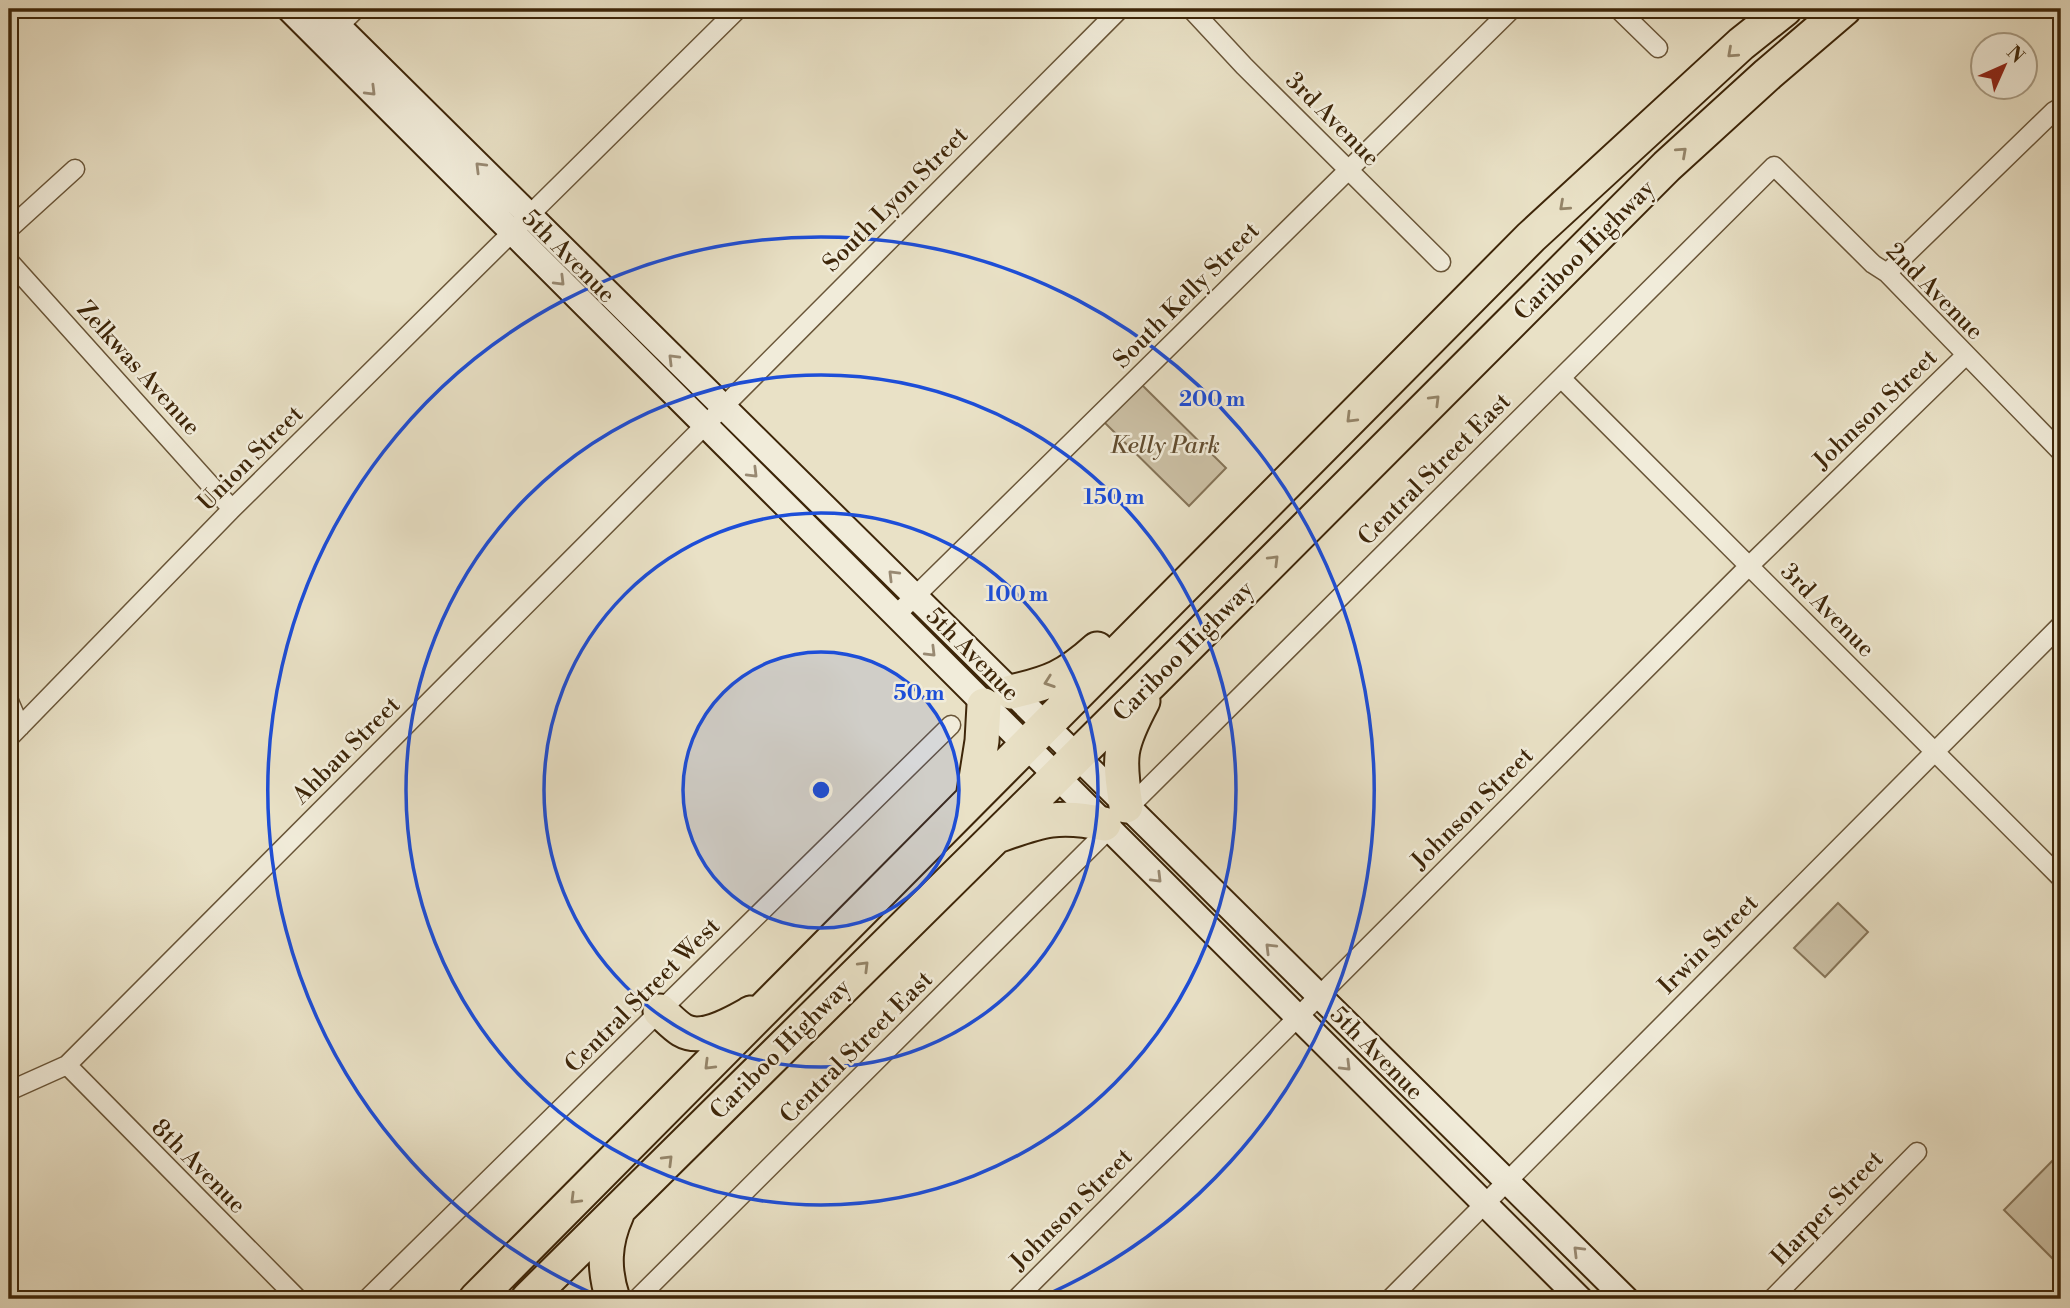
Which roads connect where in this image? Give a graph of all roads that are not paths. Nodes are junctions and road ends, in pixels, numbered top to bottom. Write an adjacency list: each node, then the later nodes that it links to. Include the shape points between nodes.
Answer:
1 (289, 9): 11 (main road, 5th Avenue)
2 (321, 9): 11 (main road, 5th Avenue)
3 (356, 9): 11 (street)
4 (738, 9): 17 (street, Union Street)
5 (1120, 9): 24 (street, South Lyon Street)
6 (1191, 9): 16 (street, 3rd Avenue)
7 (1512, 9): 16 (street, South Kelly Street)
8 (1619, 9): 12 (street)
9 (1784, 9): 26 (highway, Cariboo Highway, one-way to 26, via 1531,236)
10 (1844, 9): 33 (highway, Cariboo Highway, one-way to 10, via 1667,166)
11 (331, 35): 17 (main road, 5th Avenue)
12 (1657, 48)
13 (2061, 107): 21 (street)
14 (1774, 166): 21 (street, 2nd Avenue); 23 (street, Central Street East)
15 (75, 169): 18 (street)
16 (1349, 169): 20 (street, 3rd Avenue); 30 (street, South Kelly Street)
17 (520, 224): 24 (main road, 5th Avenue, one-way to 17); 25 (main road, 5th Avenue, one-way to 25); 28 (street, Union Street)
18 (9, 229)
19 (9, 261): 28 (street, Zelkwas Avenue)
20 (1441, 262)
21 (1887, 273): 22 (street, 2nd Avenue)
22 (1966, 355): 27 (street, 2nd Avenue); 29 (street, Johnson Street)
23 (1561, 378): 29 (street, 3rd Avenue); 41 (street, Central Street East)
24 (722, 407): 25 (street, South Lyon Street); 30 (main road, 5th Avenue, one-way to 24)
25 (704, 425): 31 (main road, 5th Avenue, one-way to 31); 48 (street, Ahbau Street)
26 (1322, 447): 34 (highway, one-way to 34, via 1230,521 1068,674); 39 (highway, Cariboo Highway)
27 (2061, 452)
28 (232, 509): 37 (street, Union Street)
29 (1749, 566): 38 (street, 3rd Avenue); 44 (street, Johnson Street)
30 (914, 597): 31 (street, South Kelly Street); 34 (main road, 5th Avenue)
31 (895, 616): 34 (main road, 5th Avenue, one-way to 34)
32 (2061, 625): 38 (street, Irwin Street)
33 (1156, 678): 39 (highway, Cariboo Highway); 41 (highway, via 1127,732)
34 (998, 698): 39 (main road, 5th Avenue); 40 (highway, via 982,741)
35 (9, 701): 37 (street)
36 (951, 725): 46 (street, Central Street West)
37 (14, 733)
38 (1934, 750): 43 (street, 3rd Avenue); 52 (street, Irwin Street)
39 (1048, 752): 40 (highway, Cariboo Highway); 41 (main road, 5th Avenue); 42 (highway, Cariboo Highway); 49 (highway, via 797,999 769,1036)
40 (973, 798): 45 (highway, Cariboo Highway)
41 (1117, 817): 42 (highway, via 1054,818); 44 (main road, 5th Avenue, one-way to 41); 47 (main road, 5th Avenue, one-way to 47); 60 (street, Central Street East)
42 (995, 837): 49 (highway, Cariboo Highway, one-way to 42)
43 (2061, 878)
44 (1319, 996): 47 (street, Johnson Street); 52 (main road, 5th Avenue)
45 (774, 999): 46 (highway, via 735,1022 705,1032 684,1031); 57 (highway, Cariboo Highway, one-way to 57)
46 (660, 1011): 56 (street, Central Street West)
47 (1298, 1017): 53 (main road, 5th Avenue, one-way to 53); 61 (street, Johnson Street)
48 (66, 1065): 50 (street, Ahbau Street); 55 (street, 8th Avenue)
49 (745, 1084): 54 (highway, Cariboo Highway, one-way to 49)
50 (9, 1091)
51 (1917, 1152): 65 (street, Harper Street)
52 (1507, 1181): 53 (street, Irwin Street); 64 (main road, 5th Avenue, one-way to 52)
53 (1485, 1204): 62 (street, Irwin Street); 63 (main road, 5th Avenue)
54 (620, 1208): 58 (highway, Cariboo Highway); 59 (highway, via 605,1248)
55 (299, 1299)
56 (368, 1299)
57 (476, 1299)
58 (528, 1299)
59 (613, 1299)
60 (637, 1299)
61 (1016, 1299)
62 (1390, 1299)
63 (1580, 1299)
64 (1626, 1299)
65 (1772, 1299)

